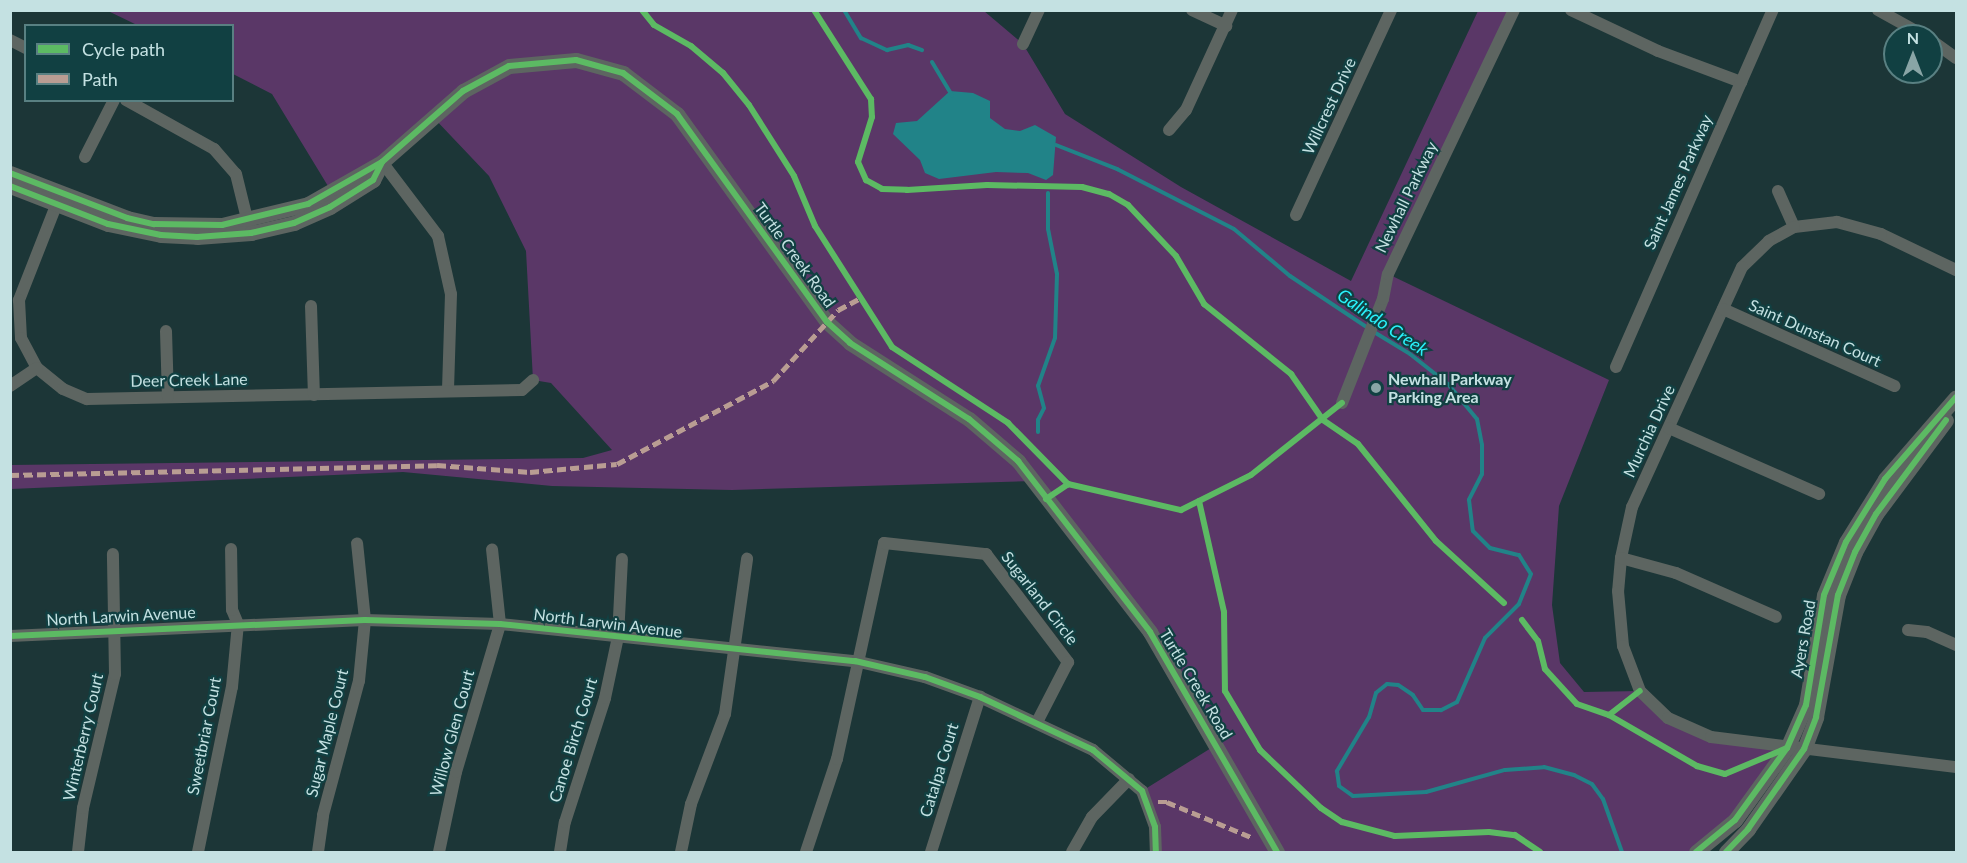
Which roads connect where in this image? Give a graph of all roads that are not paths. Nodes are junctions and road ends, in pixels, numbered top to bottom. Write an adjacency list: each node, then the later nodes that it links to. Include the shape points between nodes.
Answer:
1 (1039, 10): 12 (street)
2 (1192, 10): 10 (street)
3 (1232, 10): 10 (street)
4 (1391, 10): 26 (street, Willcrest Drive)
5 (1514, 10): 42 (street, Newhall Parkway, via 1388,274 1378,312)
6 (1571, 10): 16 (street, via 1658,51)
7 (1773, 10): 16 (street, Saint James Parkway)
8 (1878, 10): 9 (street)
9 (1903, 24)
10 (1226, 26): 19 (street, via 1186,110)
11 (10, 40): 13 (street)
12 (1023, 44)
13 (24, 47)
14 (1943, 49): 15 (street)
15 (1956, 58)
16 (1741, 82): 33 (street, Saint James Parkway)
17 (113, 102): 20 (street)
18 (130, 102): 27 (street, via 214,149 236,174)
19 (1169, 130)
20 (85, 157)
21 (382, 162): 27 (street, Turtle Creek Road, via 373,180 330,207 294,223); 38 (street, via 438,236 451,294); 80 (street, Turtle Creek Road, via 463,91 509,66 555,60 603,65 623,73 665,101 826,322 850,343 969,419 1018,461 1150,632)
22 (10, 173): 25 (street, Turtle Creek Road)
23 (10, 186): 25 (street, Turtle Creek Road)
24 (1778, 191): 28 (street)
25 (58, 200): 27 (street, Turtle Creek Road, via 108,224 161,235); 34 (street, Deer Creek Lane, via 19,300 21,338)
26 (1296, 215)
27 (249, 227)
28 (1794, 227): 29 (street, Murchia Drive, via 1837,222 1881,234); 31 (street, Murchia Drive, via 1769,241 1742,267)
29 (1956, 270)
30 (311, 306): 39 (street)
31 (1723, 309): 37 (street, Saint Dunstan Court); 44 (street, Murchia Drive)
32 (166, 331): 40 (street)
33 (1616, 367)
34 (37, 368): 36 (street); 40 (street, Deer Creek Lane, via 63,389 87,399)
35 (534, 380): 38 (street, Deer Creek Lane, via 522,390)
36 (10, 386)
37 (1894, 386)
38 (448, 391): 39 (street, Deer Creek Lane)
39 (314, 395): 40 (street, Deer Creek Lane)
40 (168, 397)
41 (1956, 397): 66 (street, Ayers Road, via 1885,479 1846,542 1824,595 1806,705)
42 (1342, 403)
43 (1956, 409): 67 (street, Ayers Road, via 1876,514 1855,552 1838,595 1816,717)
44 (1669, 428): 45 (street); 50 (street, Murchia Drive, via 1632,507)
45 (1819, 494)
46 (357, 543): 54 (street, Sugar Maple Court)
47 (231, 549): 55 (street, Sweetbriar Court, via 232,610)
48 (492, 549): 56 (street)
49 (113, 554): 57 (street, Winterberry Court)
50 (1621, 558): 53 (street, via 1676,573); 66 (street, Murchia Drive, via 1618,591 1623,646 1640,691 1668,718 1711,737)
51 (622, 559): 60 (street, Canoe Birch Court)
52 (747, 559): 62 (street)
53 (1776, 617)
54 (365, 620): 55 (street, North Larwin Avenue); 56 (street, North Larwin Avenue); 72 (street, Sugar Maple Court, via 359,681 323,815)
55 (238, 624): 57 (street, North Larwin Avenue); 71 (street, Sweetbriar Court, via 232,687)
56 (500, 624): 60 (street, North Larwin Avenue); 73 (street, Willow Glen Court, via 456,772)
57 (116, 629): 59 (street, North Larwin Avenue); 70 (street, Winterberry Court, via 115,674 83,808)
58 (1908, 630): 61 (street, via 1927,632)
59 (10, 636)
60 (618, 637): 62 (street, North Larwin Avenue); 74 (street, Canoe Birch Court, via 605,698 565,822)
61 (1956, 645)
62 (734, 651): 63 (street, North Larwin Avenue); 75 (street, via 725,714 691,804)
63 (855, 661): 64 (street, North Larwin Avenue, via 925,677); 65 (street, Sugarland Circle, via 884,543 986,554 1068,662); 76 (street, via 837,759)
64 (980, 697): 65 (street, North Larwin Avenue); 77 (street, Catalpa Court)
65 (1037, 722): 69 (street, North Larwin Avenue, via 1093,750)
66 (1787, 748): 67 (street, Murchia Drive); 81 (street, Ayers Road, via 1735,820)
67 (1804, 748): 68 (street, Murchia Drive); 82 (street, Ayers Road, via 1748,829)
68 (1956, 767)
69 (1129, 779): 78 (street, via 1092,817); 79 (street, North Larwin Avenue, via 1142,791 1155,827)
70 (78, 852)
71 (198, 852)
72 (318, 852)
73 (439, 852)
74 (561, 852)
75 (681, 852)
76 (806, 852)
77 (931, 852)
78 (1072, 852)
79 (1156, 852)
80 (1277, 852)
81 (1699, 852)
82 (1725, 852)

